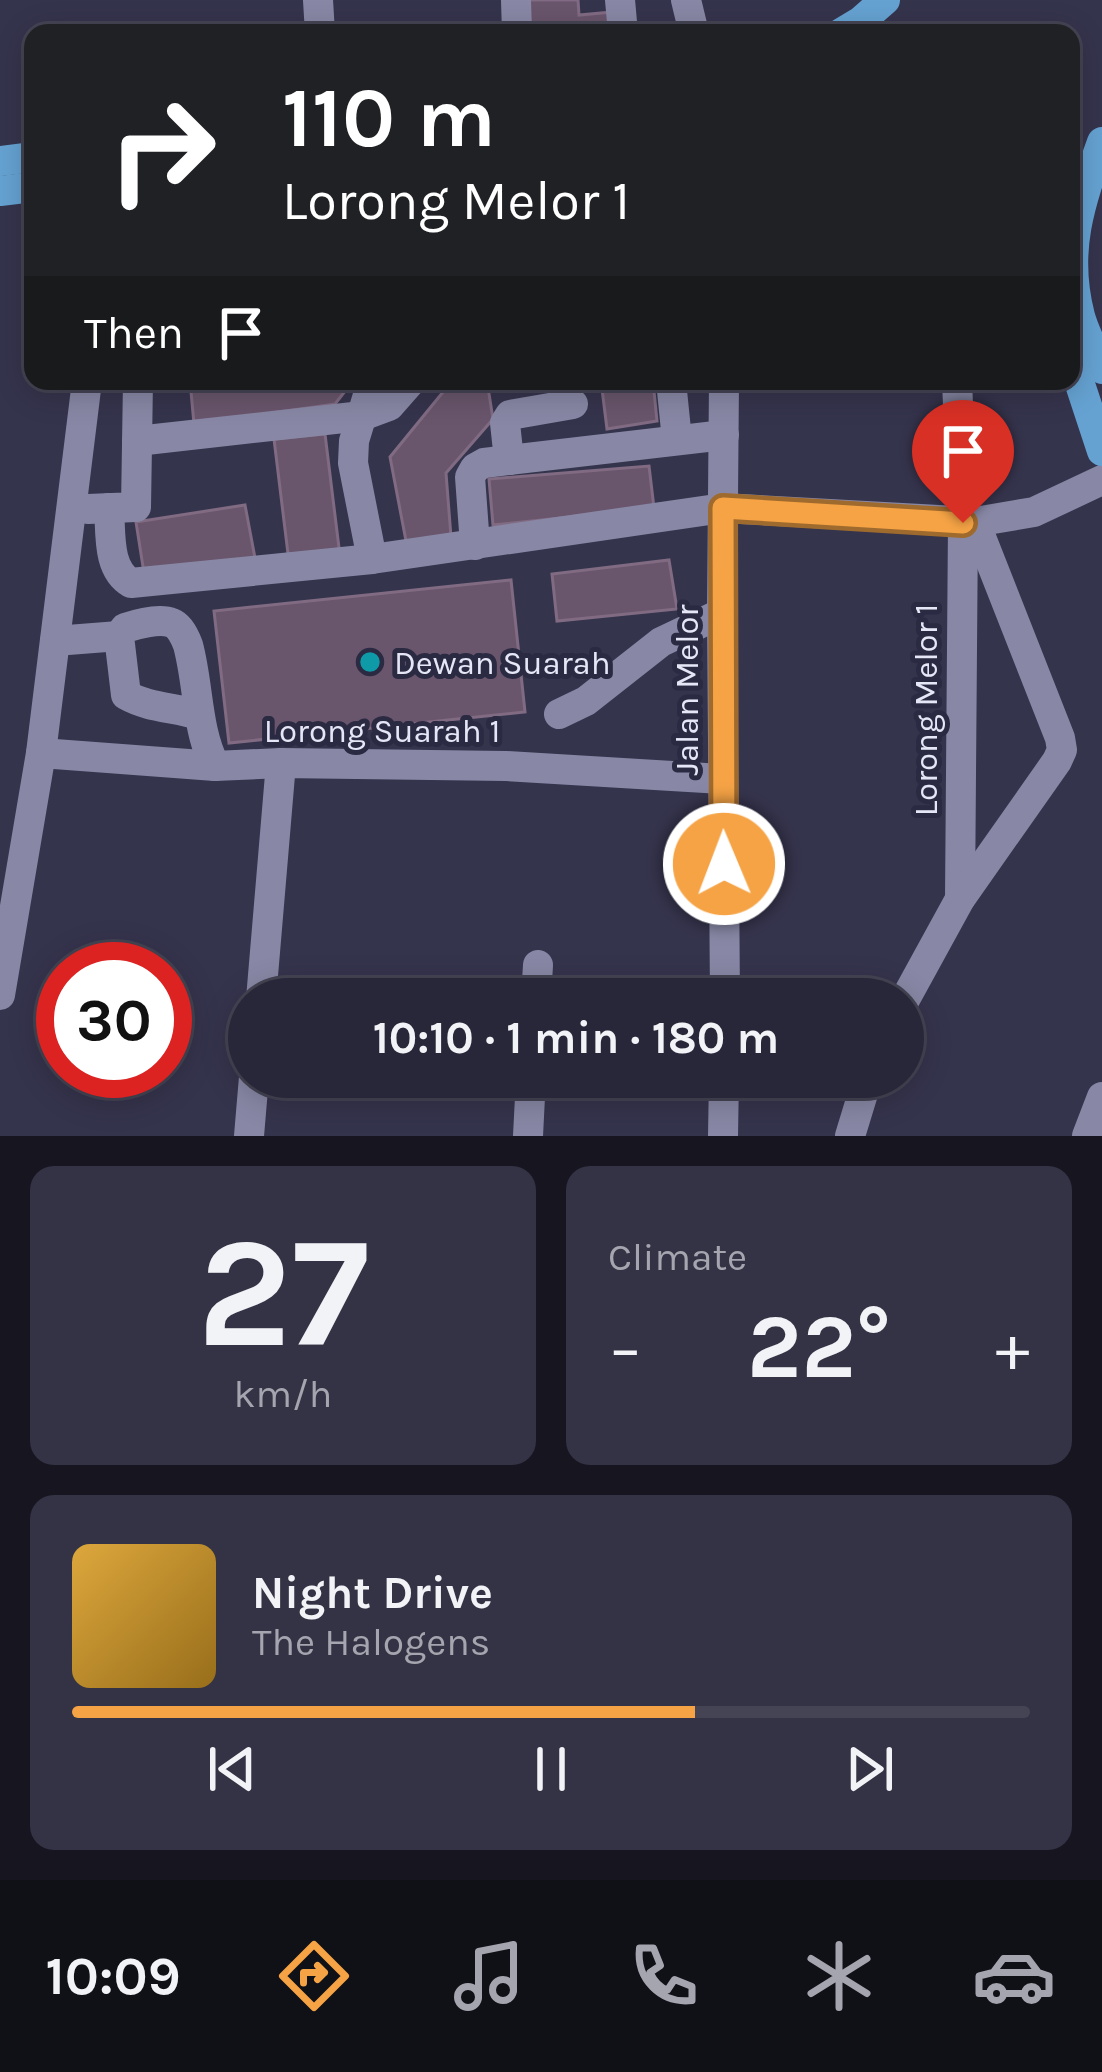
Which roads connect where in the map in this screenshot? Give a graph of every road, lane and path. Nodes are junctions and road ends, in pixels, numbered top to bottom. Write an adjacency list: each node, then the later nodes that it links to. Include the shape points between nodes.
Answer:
1 (884, 0): 2 (main road)
2 (856, 24)
3 (1102, 139): 4 (main road)
4 (1080, 202)
5 (1080, 318): 6 (main road)
6 (1102, 369)
7 (1080, 384): 20 (main road)
8 (86, 390): 26 (street)
9 (138, 390): 19 (street)
10 (371, 390): 16 (street)
11 (403, 390): 16 (street)
12 (672, 390): 18 (street)
13 (724, 390): 17 (street, Jalan Melor)
14 (959, 390): 27 (street, Lorong Melor 1)
15 (572, 393): 21 (street); 22 (street, via 510,415)
16 (362, 416): 19 (street); 29 (street, via 353,463)
17 (724, 435): 18 (street); 25 (street, Jalan Melor)
18 (677, 440): 21 (street)
19 (137, 441): 24 (street, via 136,507)
20 (1102, 451)
21 (579, 452): 22 (street)
22 (509, 460): 28 (street, via 484,463 470,477)
23 (1102, 480): 27 (street, via 1034,512)
24 (109, 508): 26 (street); 29 (street, via 115,566 131,583)
25 (723, 508): 27 (street); 28 (street); 30 (street, Jalan Melor)
26 (69, 510): 32 (street)
27 (969, 522): 39 (street, Lorong Melor 1); 39 (street, Lorong Melor 1, via 1062,750)
28 (475, 545): 29 (street)
29 (372, 559)
30 (722, 613): 33 (street, via 661,642); 38 (street, Jalan Melor)
31 (119, 636): 32 (street); 34 (street, via 126,695); 34 (street, via 135,625 177,626 187,641)
32 (55, 640): 35 (street)
33 (559, 714)
34 (199, 716): 37 (street)
35 (41, 753): 37 (street, Lorong Suarah 1); 45 (street)
36 (281, 763): 37 (street, Lorong Suarah 1); 38 (street, Lorong Suarah 1); 41 (street)
37 (215, 766)
38 (722, 778): 43 (street, Jalan Melor)
39 (959, 899): 44 (street, Lorong Melor 1)
40 (538, 965): 42 (street)
41 (263, 978)
42 (537, 978)
43 (725, 978)
44 (916, 978)
45 (0, 995)
46 (1102, 1097): 55 (street)
47 (252, 1098): 51 (street)
48 (530, 1098): 52 (street)
49 (724, 1098): 53 (street)
50 (862, 1098): 54 (street)
51 (249, 1136)
52 (528, 1136)
53 (723, 1136)
54 (850, 1136)
55 (1087, 1136)

